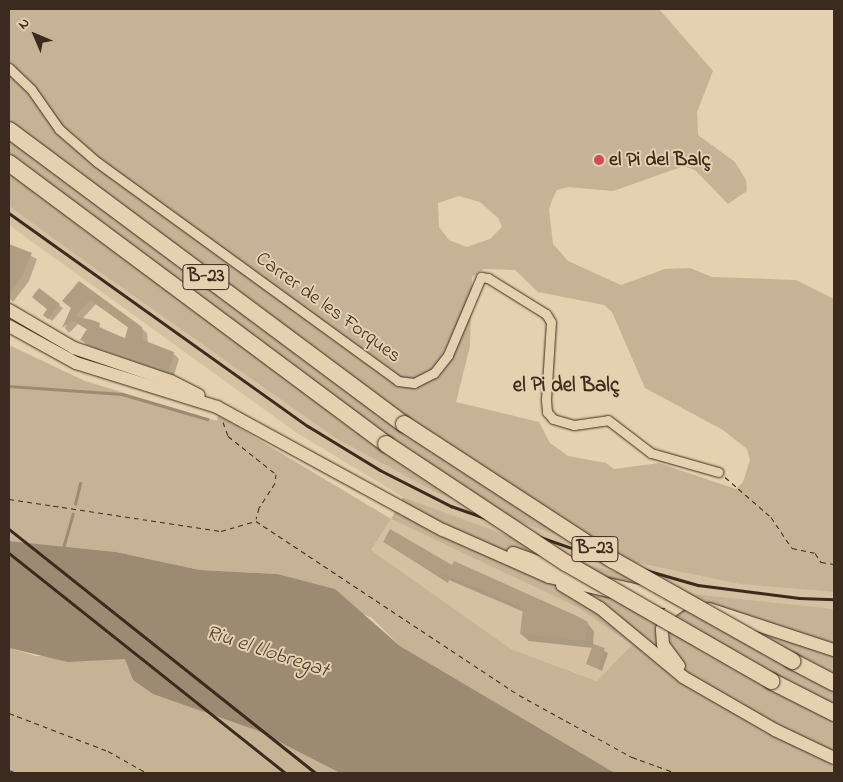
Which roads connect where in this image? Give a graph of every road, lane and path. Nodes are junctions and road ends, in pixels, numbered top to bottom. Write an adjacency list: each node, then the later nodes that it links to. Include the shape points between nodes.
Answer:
1 (9, 68): 7 (street, Carrer de les Forques, via 32,88 59,129 97,162 398,381 414,383 434,373 448,355 482,278 488,278 546,314 552,322 546,400 547,412 553,418 574,425 608,420 651,453)
2 (9, 130): 15 (highway, B-23, bridge, via 404,424 612,560)
3 (9, 162): 18 (highway, B-23, bridge, via 386,444 566,562 771,681)
4 (9, 310): 6 (main road, via 74,348 188,388)
5 (9, 326): 6 (main road, via 76,362)
6 (221, 410): 9 (main road); 10 (path, via 224,432 276,474 277,479 259,508)
7 (718, 472): 11 (path, via 770,517 792,548 807,554 814,553 822,562)
8 (9, 499): 10 (path, via 221,531)
9 (422, 518): 12 (main road); 13 (main road, via 560,570)
10 (256, 520): 23 (path, via 518,695 632,757)
11 (834, 564)
12 (549, 577): 13 (main road, via 654,602); 16 (main road, via 600,608 683,677)
13 (684, 602): 14 (main road); 16 (main road, via 672,609 664,621 663,645 677,665)
14 (834, 650)
15 (834, 683)
16 (714, 695): 19 (main road)
17 (9, 713): 22 (path, via 108,751)
18 (834, 713)
19 (834, 758)
20 (9, 770): 21 (path)
21 (17, 773)
22 (147, 773)
23 (676, 773)

